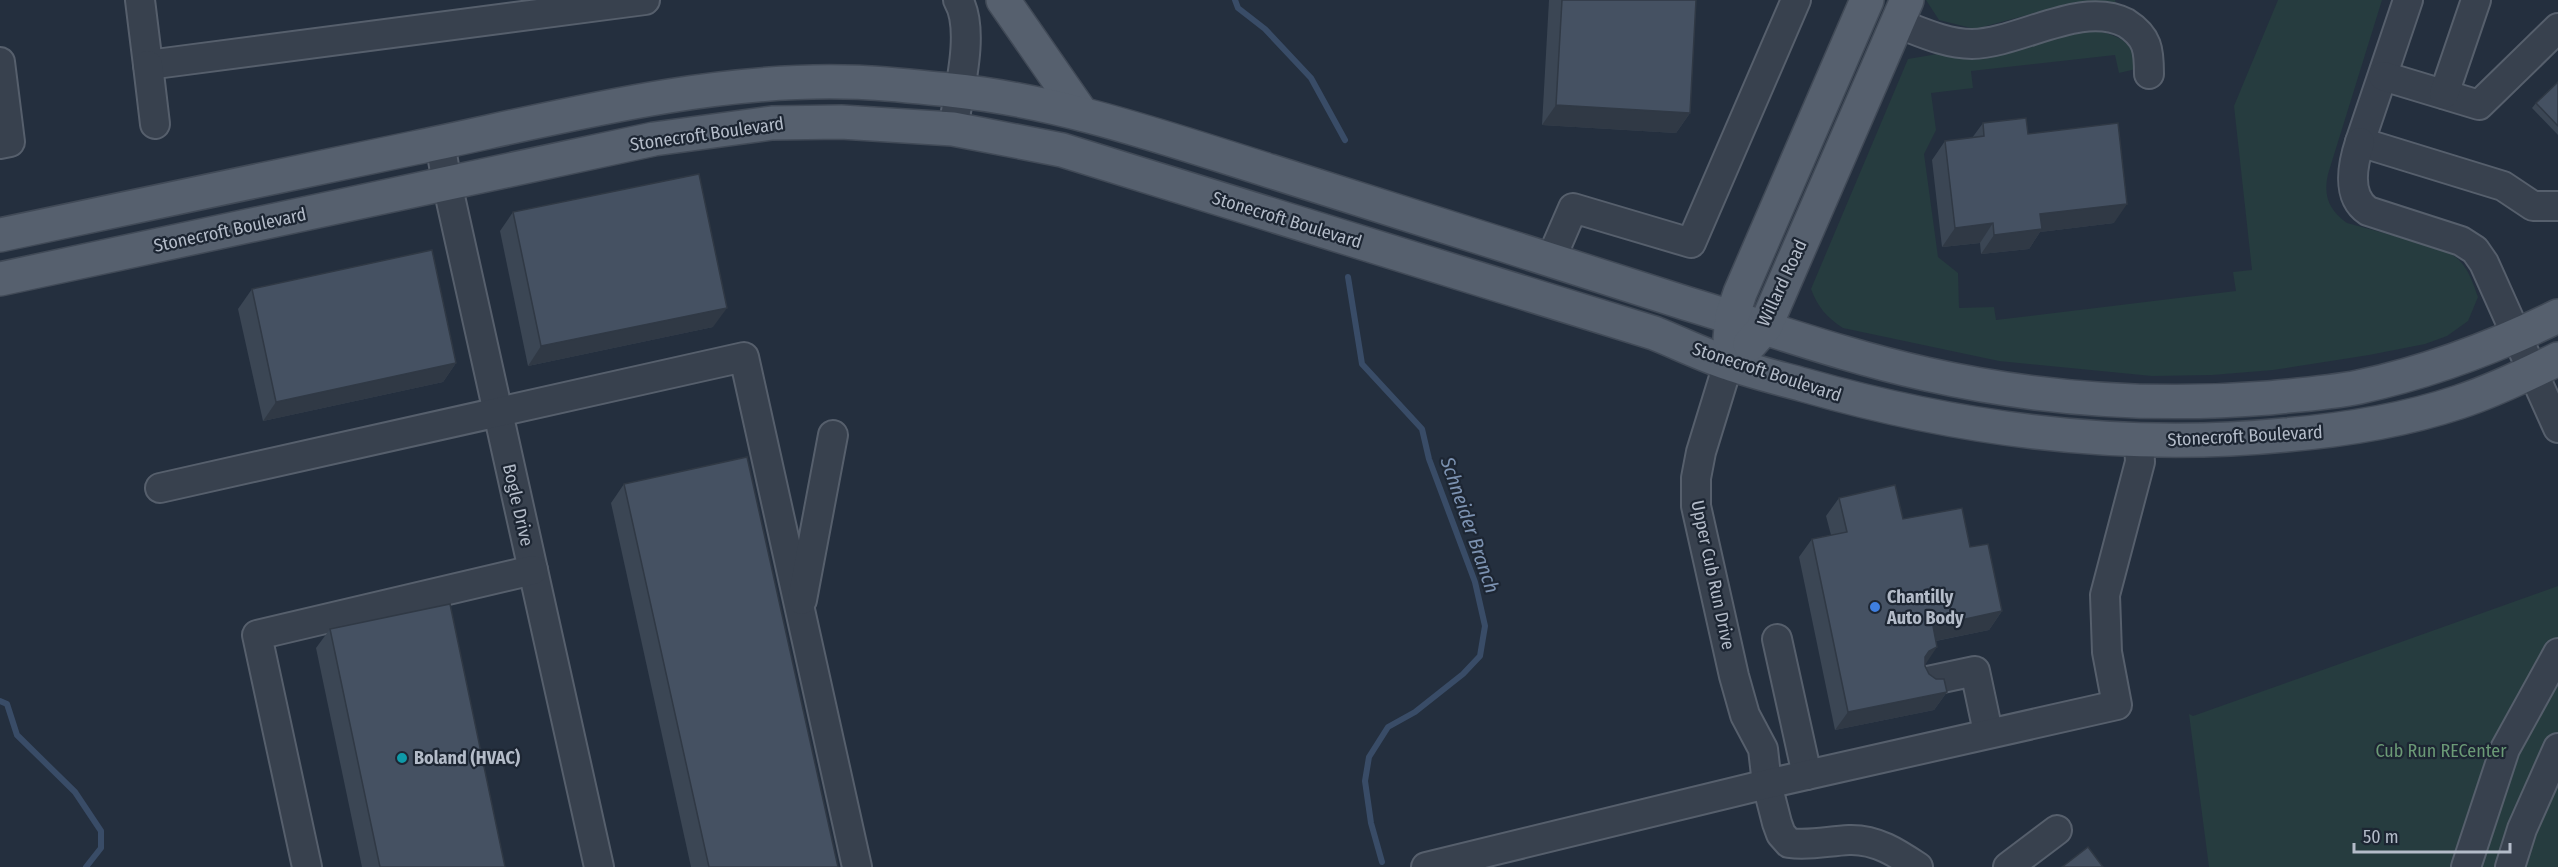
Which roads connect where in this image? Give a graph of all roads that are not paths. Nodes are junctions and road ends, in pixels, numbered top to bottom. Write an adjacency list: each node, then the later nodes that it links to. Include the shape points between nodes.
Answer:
1 (140, 0): 12 (street)
2 (645, 0): 12 (street)
3 (958, 0): 15 (street, via 967,46)
4 (1003, 0): 17 (main road)
5 (1796, 0): 26 (street, via 1691,243 1573,208)
6 (1867, 0): 29 (main road, Willard Road)
7 (2408, 0): 14 (street)
8 (2476, 0): 16 (street)
9 (1902, 11): 13 (street, via 1942,39 1972,44 2103,13 2124,22 2142,37 2150,50); 30 (main road, Willard Road)
10 (2558, 28): 16 (street, via 2479,105)
11 (0, 62): 22 (street, via 10,142)
12 (148, 65): 18 (street)
13 (2149, 74)
14 (2383, 76): 16 (street); 20 (street)
15 (958, 91): 17 (main road, Stonecroft Boulevard); 19 (street); 21 (main road, Stonecroft Boulevard, via 845,82 754,86 627,104)
16 (2444, 94)
17 (1082, 114): 26 (main road, Stonecroft Boulevard)
18 (155, 124)
19 (953, 129): 23 (main road, Stonecroft Boulevard, via 841,122 772,123 654,139); 32 (main road, Stonecroft Boulevard, via 1062,150 1654,333)
20 (2361, 142): 24 (street, via 2503,186 2533,206); 31 (street, via 2353,173 2361,206 2461,241 2475,250)
21 (440, 143): 23 (street, Bogle Drive); 25 (main road, Stonecroft Boulevard)
22 (0, 144)
23 (447, 183): 27 (main road, Stonecroft Boulevard); 34 (street, Bogle Drive)
24 (2558, 206)
25 (0, 235)
26 (1550, 261): 29 (main road, Stonecroft Boulevard)
27 (0, 279)
28 (2558, 316): 31 (main road, Stonecroft Boulevard)
29 (1732, 317): 30 (main road, Stonecroft Boulevard); 32 (main road, Willard Road)
30 (1765, 327): 31 (main road, Stonecroft Boulevard, via 1810,343 1979,385 2095,400 2166,402 2318,394 2358,387 2460,358); 32 (main road, Willard Road)
31 (2516, 336): 33 (street)
32 (1728, 364): 37 (main road, Stonecroft Boulevard, via 1938,419 2081,438); 47 (street, Upper Cub Run Drive, via 1701,452 1695,492 1734,676 1745,715 1763,749)
33 (2545, 366): 35 (street); 37 (main road, Stonecroft Boulevard, via 2461,402 2349,429 2237,440)
34 (497, 412): 38 (street); 39 (street, Bogle Drive); 40 (street, via 744,357)
35 (2558, 428)
36 (834, 435): 40 (street)
37 (2139, 441): 44 (street, via 2140,462 2105,595 2107,652 2117,705)
38 (160, 488)
39 (533, 570): 49 (street, via 257,635); 50 (street, Bogle Drive)
40 (800, 611): 51 (street)
41 (1777, 639): 46 (street)
42 (2558, 653): 55 (street, via 2505,749)
43 (1928, 681): 44 (street, via 1975,671)
44 (1989, 732): 46 (street)
45 (2558, 748): 56 (street, via 2522,829)
46 (1807, 775): 47 (street)
47 (1767, 784): 52 (street); 53 (street, Upper Cub Run Drive, via 1777,824 1789,843 1876,843)
48 (2057, 830): 54 (street)
49 (307, 867)
50 (600, 867)
51 (857, 867)
52 (1426, 867)
53 (1918, 867)
54 (2008, 867)
55 (2466, 867)
56 (2510, 867)

